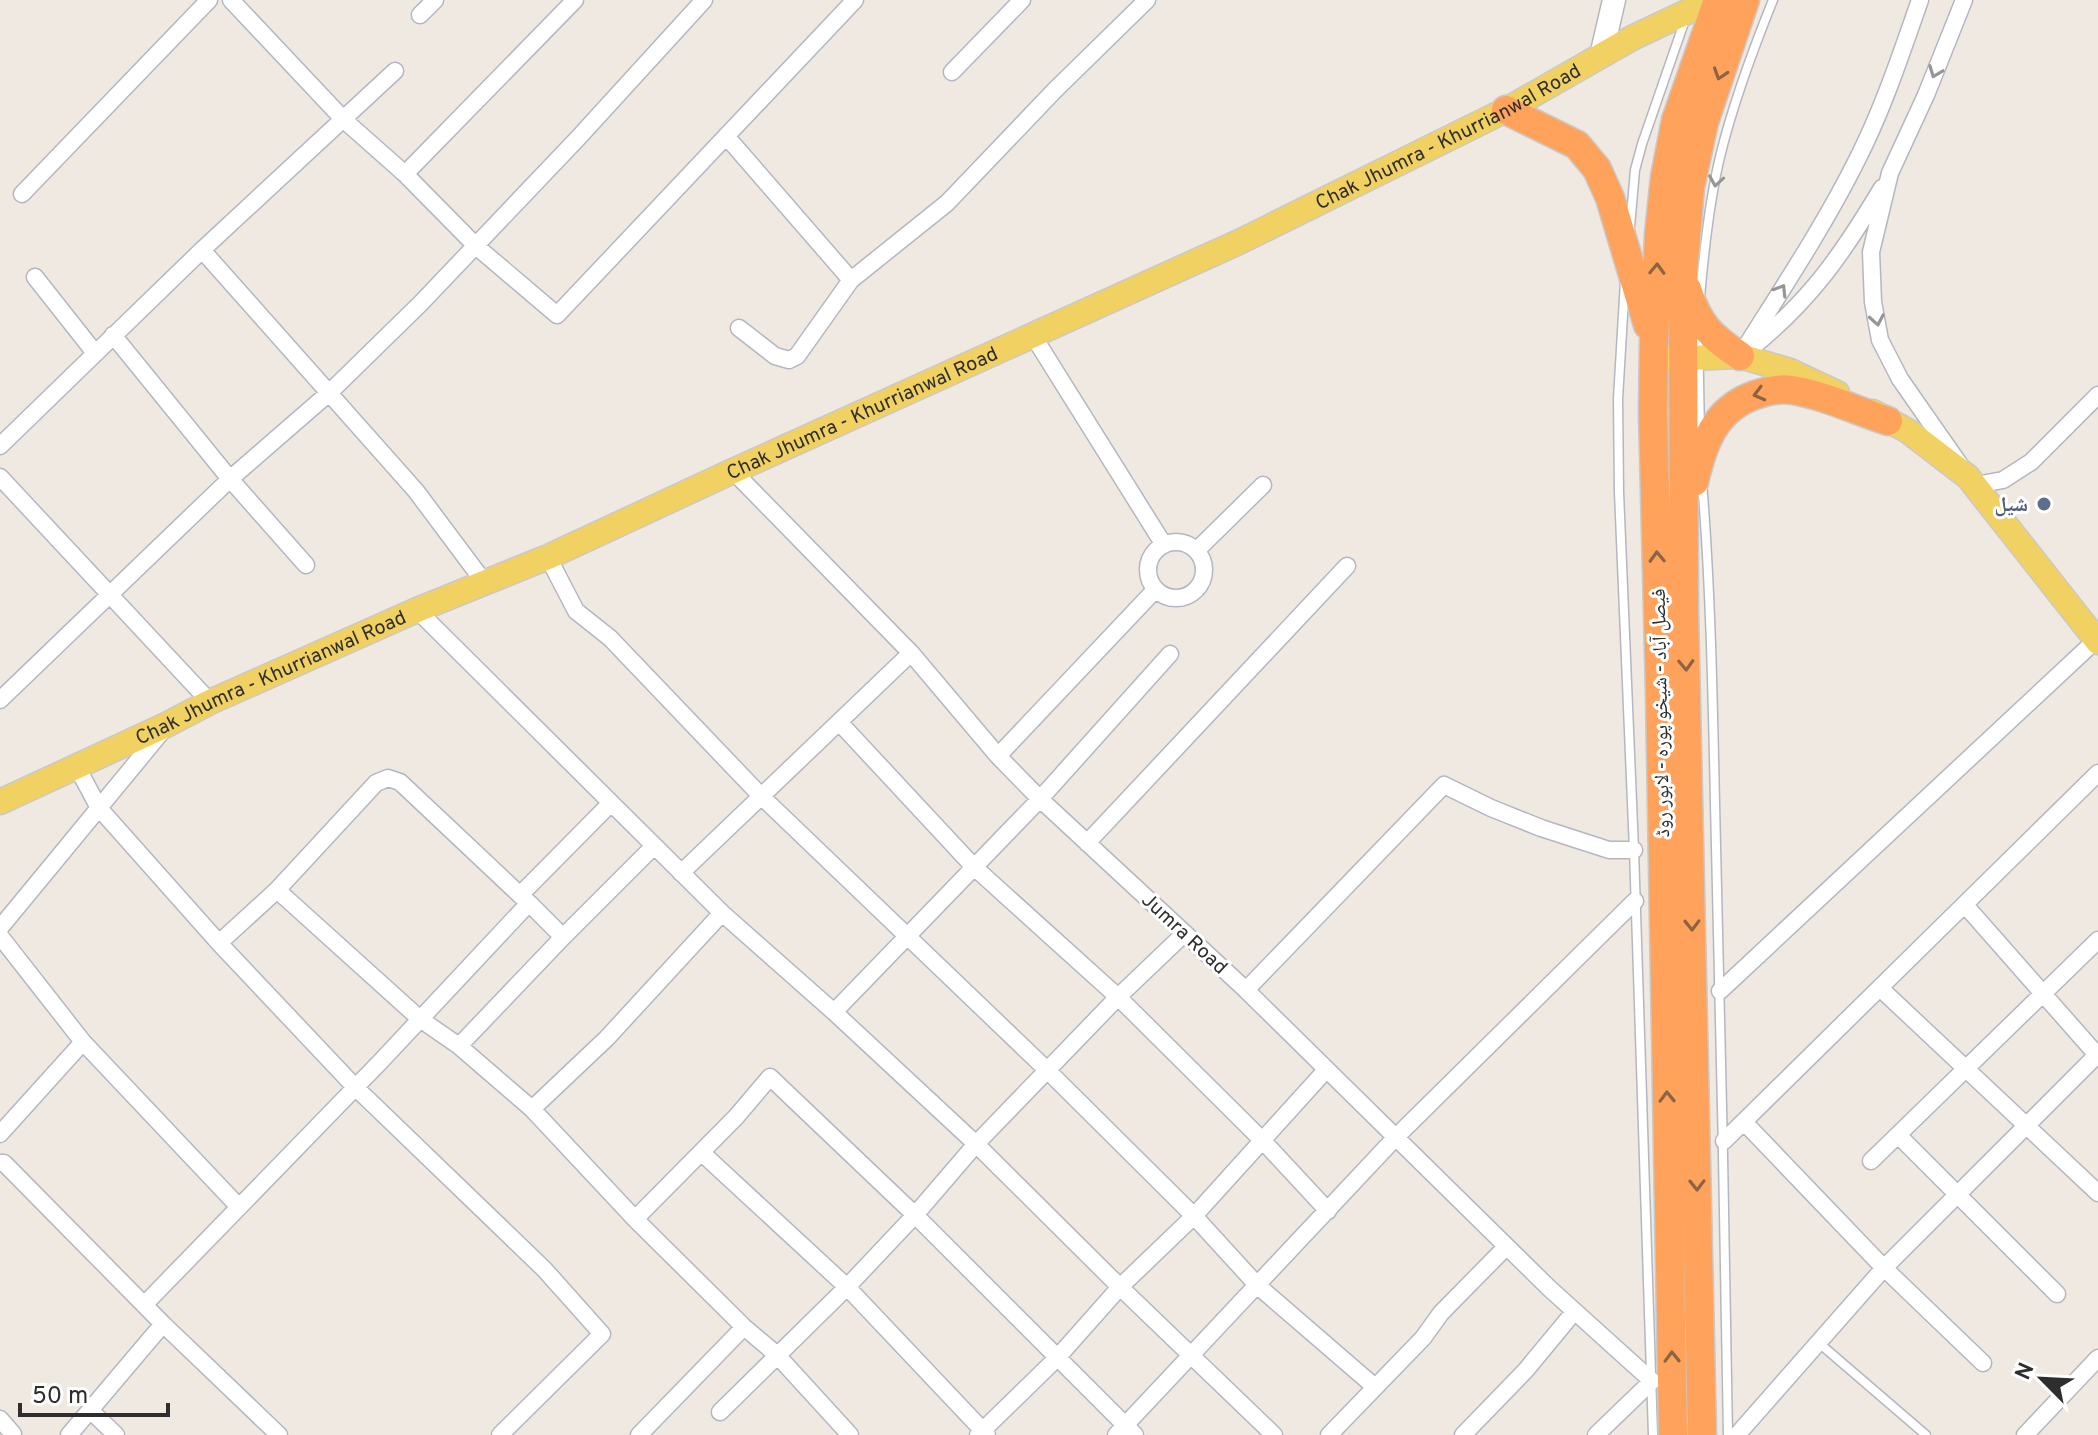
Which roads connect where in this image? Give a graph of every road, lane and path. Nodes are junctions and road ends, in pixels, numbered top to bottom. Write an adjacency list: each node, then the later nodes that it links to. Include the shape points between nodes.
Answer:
1 (209, 0): 25 (street)
2 (231, 0): 21 (street)
3 (435, 0): 16 (street)
4 (575, 0): 24 (street)
5 (704, 0): 26 (street)
6 (855, 0): 22 (street)
7 (1022, 0): 19 (street)
8 (1147, 0): 31 (street, via 947,203)
9 (1614, 0): 17 (main road)
10 (1715, 0): 15 (main road, Chak Jhumra - Khurrianwal Road); 37 (highway, فیصل آباد - شیخو پورہ - لاہور روڈ, one-way to 10, via 1659,234 1665,177 1676,120)
11 (1745, 0): 29 (highway, فیصل آباد - شیخو پورہ - لاہور روڈ, one-way to 29, via 1704,122 1690,187)
12 (1773, 0): 32 (lane, one-way to 32, via 1745,70 1719,159)
13 (1920, 0): 38 (street, one-way to 13, via 1857,161)
14 (1964, 0): 23 (street, one-way to 23)
15 (1687, 3): 17 (main road, Chak Jhumra - Khurrianwal Road); 28 (lane, via 1635,170)
16 (420, 15)
17 (1601, 56): 20 (main road, Chak Jhumra - Khurrianwal Road)
18 (395, 71): 21 (street)
19 (952, 72)
20 (1506, 110): 28 (highway, via 1577,145 1597,169); 34 (main road, Chak Jhumra - Khurrianwal Road, via 1239,242)
21 (344, 120): 24 (street); 27 (street)
22 (726, 136): 26 (street, via 557,315); 31 (street)
23 (1890, 173): 38 (street, via 1820,283); 47 (street, one-way to 47, via 1871,252 1880,340 1900,379)
24 (405, 174): 26 (street)
25 (22, 194)
26 (477, 247): 39 (street)
27 (202, 250): 35 (street); 39 (street)
28 (1627, 258): 37 (highway); 76 (lane, via 1619,476)
29 (1683, 273): 32 (highway); 37 (highway, فیصل آباد - شیخو پورہ - لاہور روڈ)
30 (35, 277): 36 (street)
31 (851, 280): 33 (street, via 789,360 775,356)
32 (1698, 318): 37 (lane); 38 (highway, via 1712,338)
33 (739, 328)
34 (1032, 334): 44 (main road, Chak Jhumra - Khurrianwal Road); 49 (street)
35 (113, 335): 36 (street); 46 (street)
36 (95, 353): 42 (street)
37 (1672, 354): 38 (main road); 43 (lane); 52 (highway, فیصل آباد - شیخو پورہ - لاہور روڈ); 159 (highway, فیصل آباد - شیخو پورہ - لاہور روڈ, one-way to 37, via 1653,412)
38 (1740, 356): 41 (main road, via 1821,384)
39 (329, 393): 46 (street); 55 (street, via 416,491)
40 (2098, 395): 47 (street, via 2031,462 2003,480)
41 (1888, 421): 43 (highway, one-way to 43, via 1791,390 1762,392 1730,407 1712,427); 47 (main road)
42 (0, 446)
43 (1700, 454): 52 (highway); 93 (lane)
44 (733, 471): 51 (main road, Chak Jhumra - Khurrianwal Road); 60 (street, Jumra Road)
45 (0, 477): 57 (street)
46 (230, 479): 53 (street); 57 (street)
47 (1972, 481): 59 (main road)
48 (1263, 485): 50 (street)
49 (1164, 545): 50 (street, via 1177,541); 56 (street, via 1150,558 1149,580)
50 (1197, 550): 56 (street, via 1205,571 1196,591 1175,599)
51 (548, 557): 55 (main road, Chak Jhumra - Khurrianwal Road); 69 (street, via 576,611 610,638)
52 (1684, 562): 160 (highway, فیصل آباد - شیخو پورہ - لاہور روڈ, one-way to 160)
53 (306, 565)
54 (1347, 566): 74 (street)
55 (484, 582): 58 (main road, Chak Jhumra - Khurrianwal Road)
56 (1155, 590): 66 (street)
57 (110, 593): 62 (street); 63 (street)
58 (417, 610): 63 (main road, Chak Jhumra - Khurrianwal Road); 72 (street)
59 (2097, 641): 93 (street)
60 (911, 653): 64 (street); 66 (street, Jumra Road)
61 (1170, 654): 70 (street)
62 (0, 700)
63 (210, 702): 65 (main road, Chak Jhumra - Khurrianwal Road)
64 (839, 722): 69 (street); 77 (street)
65 (166, 725): 67 (main road, Chak Jhumra - Khurrianwal Road); 73 (street)
66 (998, 756): 70 (street, Jumra Road)
67 (77, 767): 71 (main road, Chak Jhumra - Khurrianwal Road); 73 (street)
68 (2098, 773): 82 (street)
69 (761, 796): 78 (street); 87 (street)
70 (1040, 799): 74 (street, Jumra Road); 77 (street)
71 (0, 802)
72 (610, 804): 75 (street); 80 (street)
73 (99, 808): 84 (street); 90 (street)
74 (1087, 843): 85 (street, Jumra Road)
75 (654, 846): 78 (street); 88 (street)
76 (1634, 850): 81 (lane); 92 (street, via 1609,850 1541,828 1444,785)
77 (974, 867): 87 (street); 95 (street)
78 (681, 873): 83 (street)
79 (277, 890): 80 (street, via 376,783 388,778 400,782); 90 (street); 97 (street)
80 (525, 899): 88 (street); 97 (street)
81 (1635, 901): 110 (street); 140 (lane)
82 (1965, 905): 91 (street); 94 (street)
83 (722, 913): 96 (street); 105 (street, via 607,1038)
84 (0, 928)
85 (1185, 933): 92 (street, Jumra Road); 95 (street)
86 (0, 936): 98 (street)
87 (907, 936): 96 (street); 103 (street)
88 (563, 937): 99 (street)
89 (2098, 940): 94 (street)
90 (219, 943): 104 (street)
91 (1881, 989): 101 (street); 106 (street)
92 (1246, 990): 102 (street, Jumra Road)
93 (1720, 991): 112 (lane)
94 (2043, 993): 100 (street); 101 (street)
95 (1118, 997): 103 (street); 111 (street)
96 (834, 1012): 113 (street)
97 (420, 1019): 99 (street); 104 (street)
98 (83, 1042): 108 (street); 119 (street)
99 (459, 1046): 105 (street)
100 (2098, 1055): 107 (street)
101 (1966, 1069): 107 (street); 109 (street)
102 (1326, 1070): 110 (street, Jumra Road); 111 (street)
103 (1048, 1071): 113 (street); 122 (street)
104 (355, 1087): 119 (street); 151 (street, via 544,1269 602,1334)
105 (532, 1109): 123 (street)
106 (1744, 1122): 112 (street); 125 (street)
107 (2026, 1126): 117 (street); 118 (street)
108 (0, 1134)
109 (1898, 1135): 115 (street); 118 (street)
110 (1396, 1137): 120 (street); 124 (street, Jumra Road)
111 (1263, 1141): 120 (street); 122 (street)
112 (1724, 1141): 161 (lane)
113 (976, 1144): 121 (street); 128 (street)
114 (702, 1153): 121 (street, via 770,1077); 123 (street); 127 (street)
115 (1871, 1161)
116 (0, 1163): 130 (street)
117 (2098, 1193)
118 (1958, 1194): 125 (street); 129 (street)
119 (239, 1207): 130 (street)
120 (1328, 1211): 126 (street)
121 (915, 1215): 127 (street); 137 (street)
122 (1194, 1216): 126 (street); 128 (street)
123 (635, 1219): 133 (street)
124 (1506, 1247): 131 (street, Jumra Road); 141 (street)
125 (1884, 1268): 134 (street); 139 (street)
126 (1258, 1286): 136 (street); 141 (street)
127 (847, 1287): 135 (street); 146 (street)
128 (1120, 1287): 136 (street); 137 (street)
129 (2057, 1294)
130 (144, 1305): 132 (street)
131 (1574, 1312): 140 (street, Jumra Road); 156 (street)
132 (163, 1324): 142 (street); 150 (street)
133 (744, 1327): 135 (street); 152 (street)
134 (1818, 1343): 162 (street); 163 (lane)
135 (776, 1354): 143 (street); 153 (street)
136 (1190, 1355): 145 (street); 154 (street)
137 (1057, 1358): 145 (street); 146 (street)
138 (2098, 1358): 164 (street)
139 (1983, 1363)
140 (1652, 1381): 157 (street); 158 (lane)
141 (1375, 1387): 155 (street)
142 (90, 1410): 148 (street); 149 (street)
143 (720, 1412)
144 (0, 1419): 147 (street)
145 (1125, 1432)
146 (982, 1434)
147 (13, 1435)
148 (69, 1435)
149 (116, 1435)
150 (279, 1435)
151 (500, 1435)
152 (639, 1435)
153 (850, 1435)
154 (1274, 1435)
155 (1329, 1435)
156 (1463, 1435)
157 (1596, 1435)
158 (1653, 1435)
159 (1673, 1435)
160 (1702, 1435)
161 (1728, 1435)
162 (1737, 1435)
163 (1926, 1435)
164 (2025, 1435)

